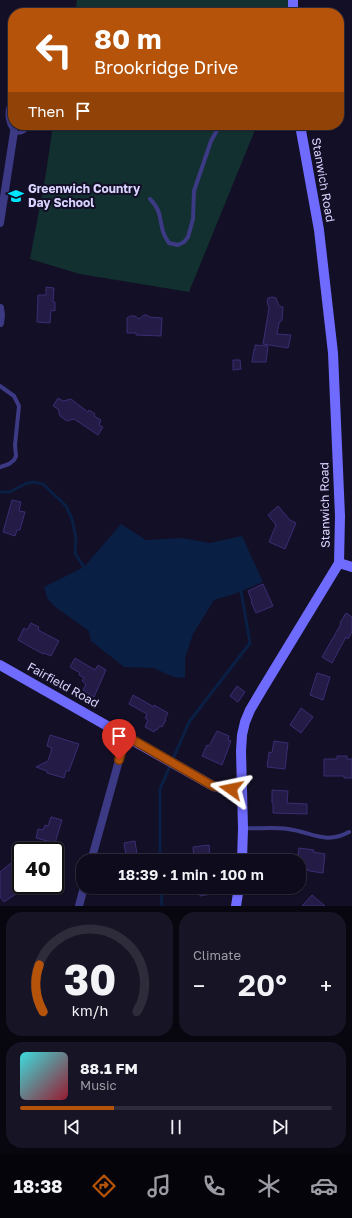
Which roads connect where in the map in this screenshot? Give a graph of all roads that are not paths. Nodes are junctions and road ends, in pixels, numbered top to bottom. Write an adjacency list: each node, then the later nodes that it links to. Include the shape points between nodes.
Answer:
1 (8, 102): 2 (lane)
2 (3, 107)
3 (5, 127): 4 (lane)
4 (8, 129)
5 (9, 130): 9 (lane)
6 (25, 130): 9 (lane)
7 (217, 130): 10 (lane, via 194,191 193,219 184,242 169,243 162,230 159,212)
8 (301, 130): 16 (street, Stanwich Road, via 319,230 333,353 340,516)
9 (14, 132): 11 (street)
10 (150, 199)
11 (0, 223)
12 (0, 308): 13 (street)
13 (0, 322)
14 (0, 386): 15 (lane, via 14,396 19,406 16,456 9,464)
15 (0, 467)
16 (339, 563): 17 (street); 20 (street, Stanwich Road, via 247,716 243,728)
17 (352, 567)
18 (0, 664): 19 (street, Fairfield Road)
19 (128, 737): 20 (street, Fairfield Road, via 218,788); 23 (street, via 123,746)
20 (242, 790): 21 (street, Stanwich Road)
21 (243, 828): 22 (lane, via 297,830 325,838); 24 (street, Stanwich Road)
22 (349, 832)
23 (93, 854)
24 (242, 854)
25 (82, 894): 27 (street)
26 (238, 894): 28 (street)
27 (79, 906)
28 (236, 906)

